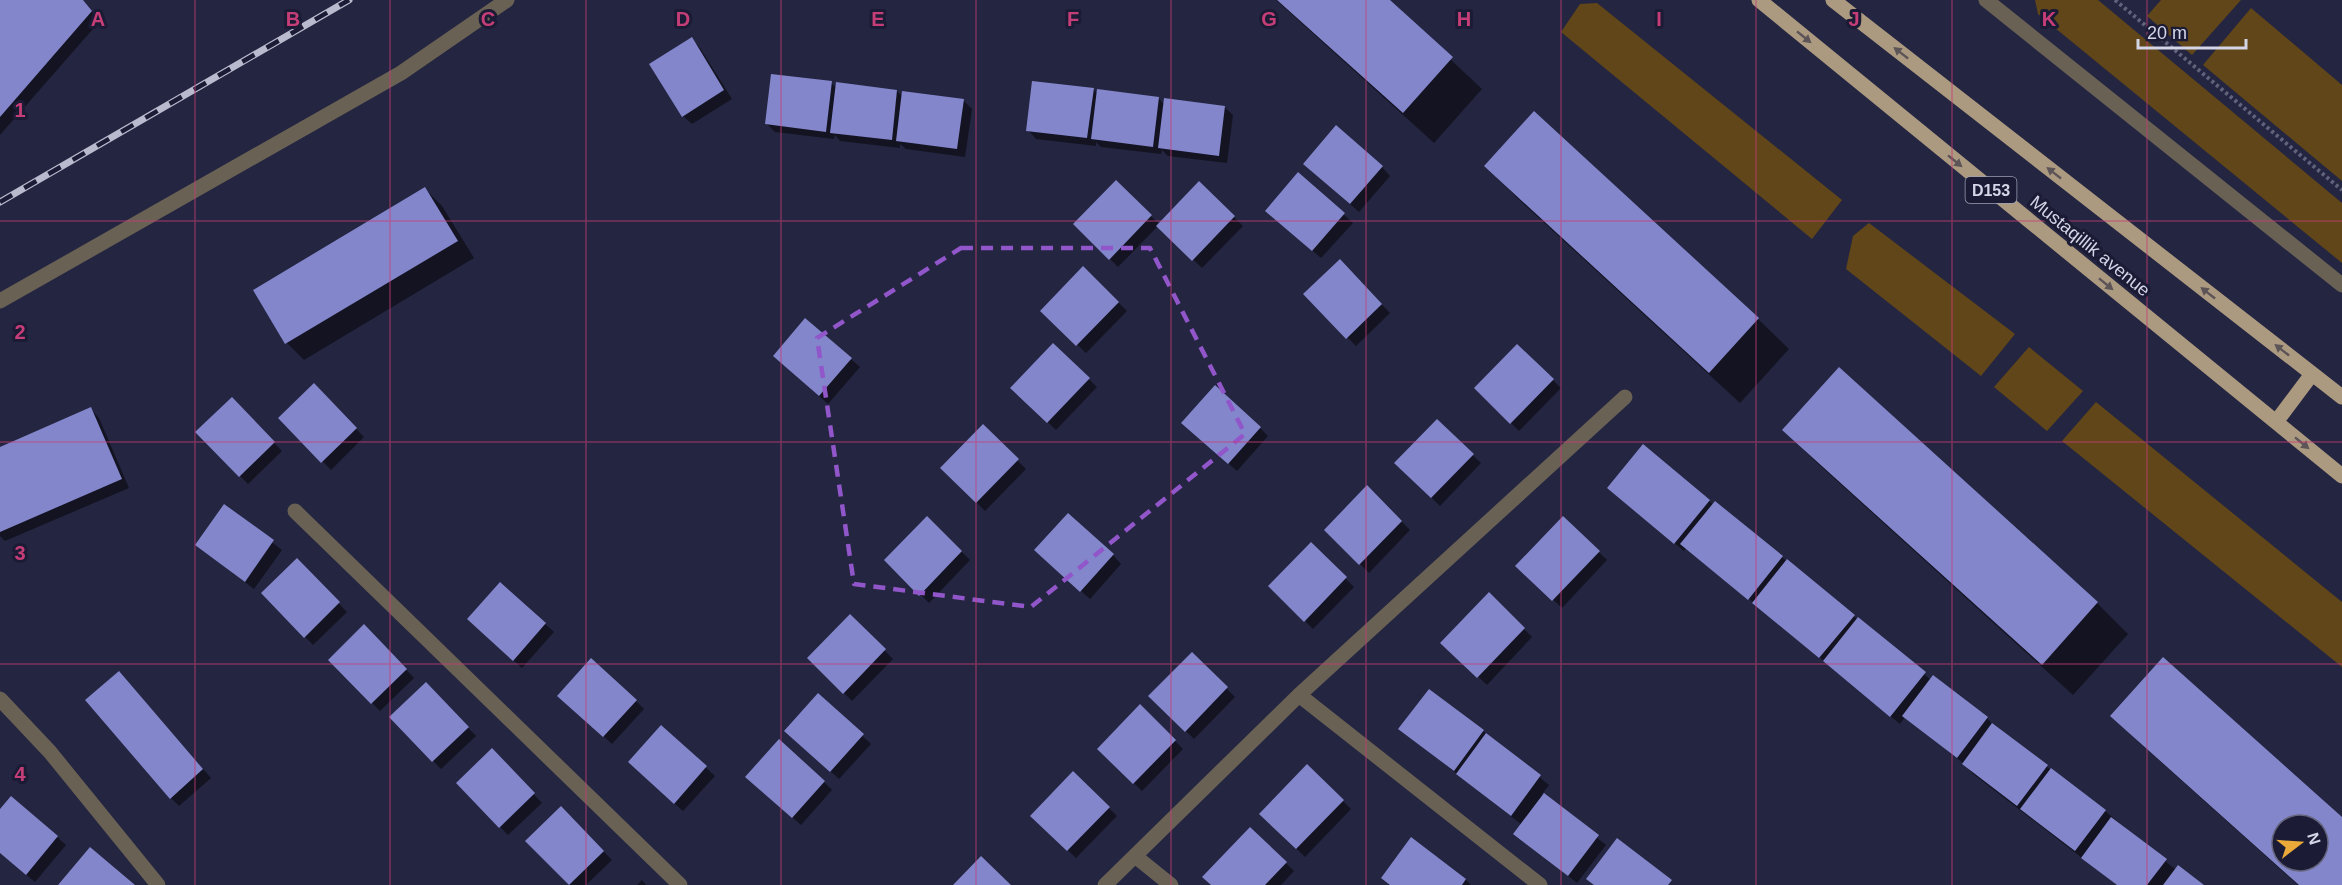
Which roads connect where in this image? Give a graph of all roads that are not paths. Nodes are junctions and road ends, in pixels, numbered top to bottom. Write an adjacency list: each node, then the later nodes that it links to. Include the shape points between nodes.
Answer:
1 (507, 0): 6 (street, via 401,73)
2 (1759, 0): 10 (main road, Mustaqillik avenue / D153, one-way to 10)
3 (1833, 0): 7 (main road, Mustaqillik avenue / D153, one-way to 3)
4 (1986, 0): 5 (street)
5 (2342, 285)
6 (0, 301)
7 (2312, 374): 9 (main road, Mustaqillik avenue / D153); 10 (main road)
8 (1625, 397): 13 (street)
9 (2342, 397)
10 (2276, 422): 11 (main road, Mustaqillik avenue / D153, one-way to 11)
11 (2342, 476)
12 (295, 511): 17 (street)
13 (1299, 695): 15 (street); 20 (street)
14 (0, 699): 16 (street, via 50,753)
15 (1135, 856): 18 (street); 19 (street)
16 (158, 885)
17 (680, 885)
18 (1105, 885)
19 (1171, 885)
20 (1540, 885)

